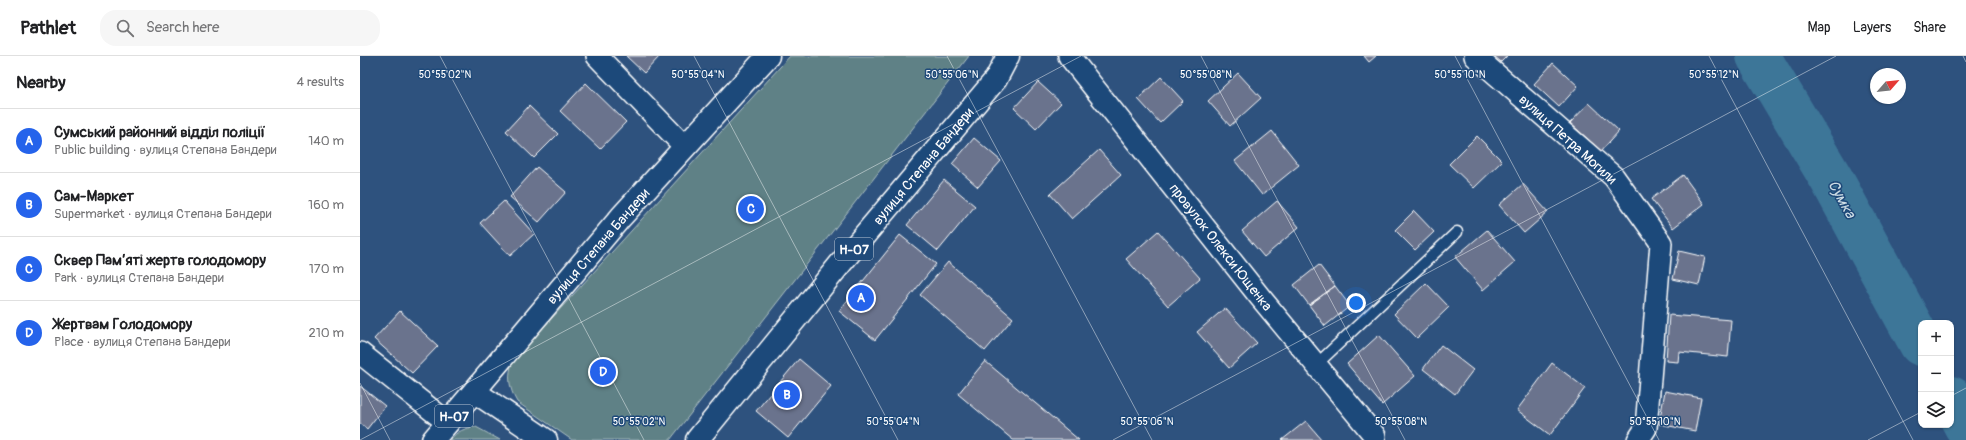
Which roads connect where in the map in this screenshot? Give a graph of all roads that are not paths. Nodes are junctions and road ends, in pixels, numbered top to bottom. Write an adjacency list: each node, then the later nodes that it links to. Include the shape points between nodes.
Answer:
1 (597, 56): 6 (street)
2 (768, 56): 6 (main road, вулиця Степана Бандери / Н-07)
3 (1008, 56): 15 (main road, вулиця Степана Бандери / Н-07, via 996,78)
4 (1069, 56): 9 (street, провулок Олекси Ющенка, via 1260,297)
5 (1474, 56): 16 (street, вулиця Петра Могили, via 1614,177 1662,243 1646,428)
6 (685, 147): 10 (main road, вулиця Степана Бандери / Н-07, via 621,217)
7 (1457, 232): 9 (lane)
8 (360, 354): 11 (street)
9 (1317, 364): 12 (street, провулок Олекси Ющенка)
10 (475, 392): 11 (main road, вулиця Степана Бандери / Н-07); 14 (main road)
11 (448, 423): 13 (main road, вулиця Степана Бандери / Н-07)
12 (1375, 436)
13 (433, 440)
14 (546, 440)
15 (697, 440)
16 (1638, 440)

